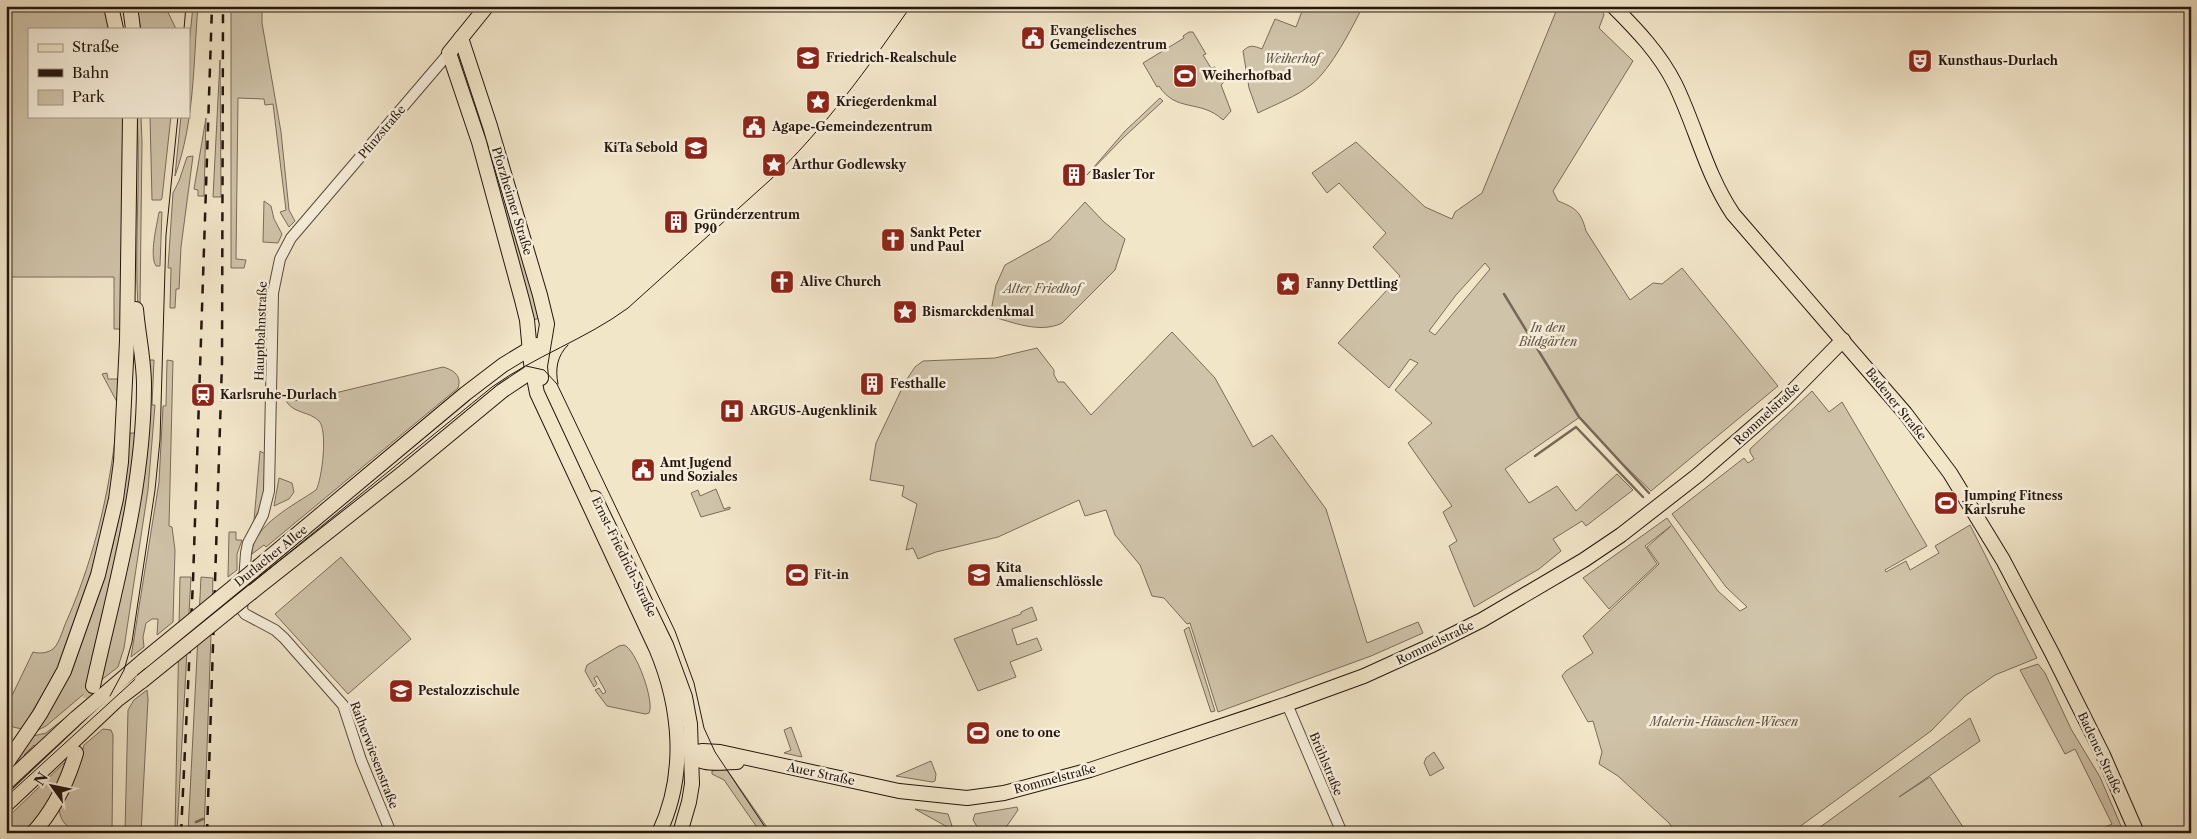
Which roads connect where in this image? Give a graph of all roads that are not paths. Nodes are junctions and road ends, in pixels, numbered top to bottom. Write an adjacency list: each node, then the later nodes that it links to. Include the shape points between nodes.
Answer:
1 (111, 6): 5 (main road)
2 (130, 6): 6 (main road)
3 (487, 6): 7 (main road, Pfinzstraße)
4 (1613, 6): 13 (main road, Badener Straße, via 1643,38 1670,75 1718,189 1733,214)
5 (116, 28)
6 (133, 28)
7 (461, 38): 8 (main road, Pfinzstraße); 12 (main road, Pforzheimer Straße, via 540,295 547,324)
8 (449, 53): 11 (street, Pfinzstraße, via 291,238); 14 (main road, Pforzheimer Straße, via 479,142 522,300)
9 (130, 118): 15 (main road)
10 (136, 118): 16 (main road, via 134,292)
11 (280, 259): 20 (street, Hauptbahnstraße, via 273,293 269,491 263,515 248,544)
12 (545, 340): 14 (main road, Durlacher Allee); 17 (main road, Pforzheimer Straße)
13 (1843, 340): 22 (main road, Rommelstraße, via 1782,401 1698,475 1584,560 1482,620 1430,646 1364,676); 36 (main road, Badener Straße, via 1910,419 1950,473 1998,552 2086,720)
14 (530, 348): 17 (main road, Pforzheimer Straße); 28 (main road, Durlacher Allee, bridge, via 465,394 143,661)
15 (127, 355): 16 (main road, via 133,369); 18 (main road)
16 (142, 367): 19 (main road)
17 (536, 368): 24 (main road, Ernst-Friedrich-Straße, via 669,671 687,704); 30 (main road, Durlacher Allee, bridge, via 502,391 111,705)
18 (122, 433): 19 (main road, via 132,426); 27 (main road, via 116,500 89,603 58,684)
19 (142, 437): 21 (main road, via 127,543)
20 (242, 610): 33 (street, Raiherwiesenstraße, via 284,638 343,705)
21 (93, 686)
22 (1287, 704): 29 (main road, Rommelstraße, via 1090,770 1004,793); 35 (street, Brühlstraße)
23 (76, 753): 32 (main road, via 55,803)
24 (684, 753): 25 (main road, Auer Straße, via 720,752); 26 (main road); 31 (main road, via 691,793); 34 (main road)
25 (759, 761): 26 (main road); 29 (main road, Auer Straße, via 909,792)
26 (704, 763): 31 (main road, via 698,803)
27 (6, 764)
28 (6, 783)
29 (951, 797)
30 (6, 805)
31 (680, 831)
32 (32, 833)
33 (391, 833)
34 (659, 833)
35 (1342, 833)
36 (2137, 833)

